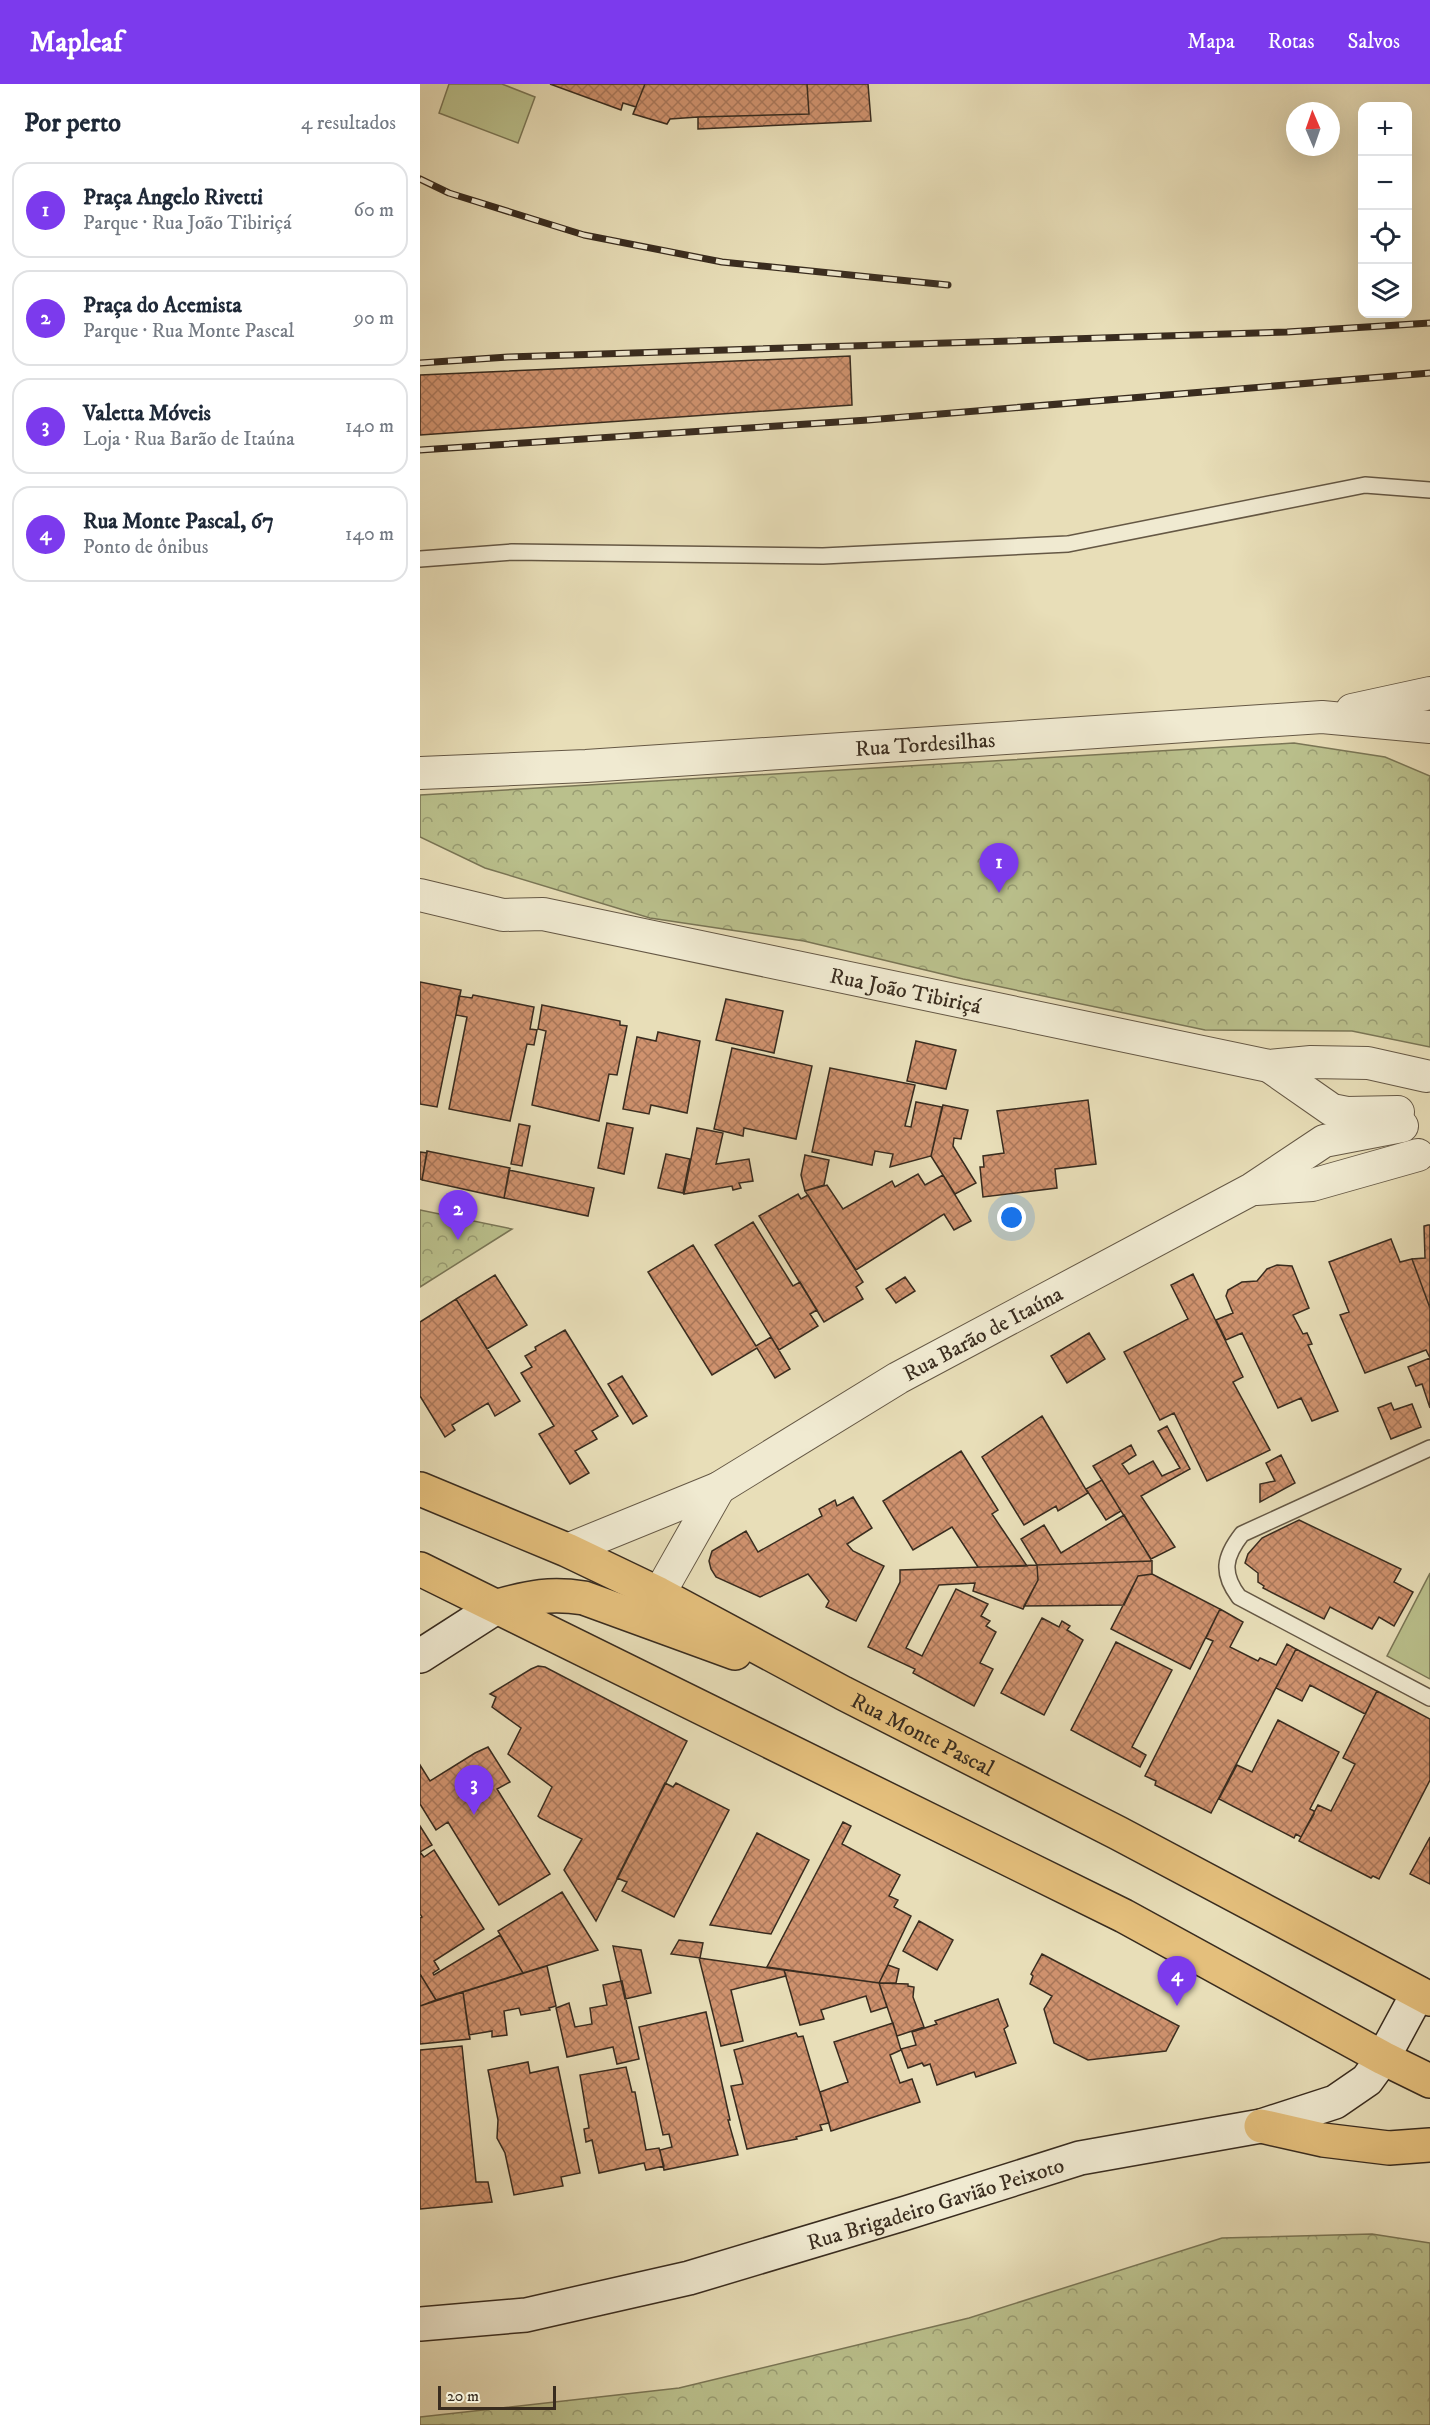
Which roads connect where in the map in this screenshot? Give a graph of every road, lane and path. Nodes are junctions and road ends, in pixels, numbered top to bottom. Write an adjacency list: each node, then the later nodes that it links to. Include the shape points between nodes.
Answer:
1 (1430, 490): 2 (lane, via 1365,485 1068,544 823,556 512,552)
2 (420, 559)
3 (1430, 693): 4 (street)
4 (1322, 717): 5 (street, Rua Tordesilhas); 6 (street, Rua Tordesilhas, via 586,766)
5 (1430, 727)
6 (420, 773)
7 (420, 874): 9 (street, Rua João Tibiriçá, via 505,896)
8 (420, 896): 9 (street, Rua João Tibiriçá, via 503,915)
9 (543, 915): 10 (street, Rua João Tibiriçá)
10 (1269, 1066): 11 (street, Rua João Tibiriçá, via 1368,1062); 12 (street, Rua João Tibiriçá)
11 (1428, 1075): 13 (street, via 1407,1095)
12 (1332, 1110): 13 (street, Rua João Tibiriçá); 14 (street)
13 (1402, 1119): 14 (street, Rua Barão de Itaúna); 15 (street, via 1406,1139)
14 (1324, 1141): 16 (street, Rua Barão de Itaúna)
15 (1424, 1158): 16 (street, Rua Barão de Itaúna, via 1312,1185)
16 (1252, 1189): 18 (street, Rua Barão de Itaúna, via 898,1378)
17 (1430, 1448): 26 (lane, via 1242,1534 1231,1548 1226,1566 1228,1582 1239,1597)
18 (719, 1488): 20 (street, Rua Barão de Itaúna); 22 (street, Rua Barão de Itaúna)
19 (420, 1489): 20 (main road, Rua Monte Pascal)
20 (567, 1550): 22 (main road, Rua Monte Pascal)
21 (420, 1569): 23 (main road)
22 (659, 1594): 25 (main road, Rua Monte Pascal)
23 (498, 1606): 24 (main road); 25 (main road, via 538,1595 584,1598); 28 (main road, via 1124,1916)
24 (420, 1656)
25 (843, 1693): 27 (main road, Rua Monte Pascal, via 1128,1838)
26 (1430, 1698)
27 (1424, 1996): 28 (main road, Rua Brigadeiro Gavião Peixoto)
28 (1383, 2058): 29 (main road); 30 (main road, Rua Brigadeiro Gavião Peixoto, via 1367,2080 1335,2102)
29 (1430, 2081)
30 (1261, 2126): 31 (main road, via 1323,2140 1389,2148); 32 (main road, Rua Brigadeiro Gavião Peixoto, via 1080,2158 689,2278 526,2315)
31 (1430, 2145)
32 (420, 2324)

